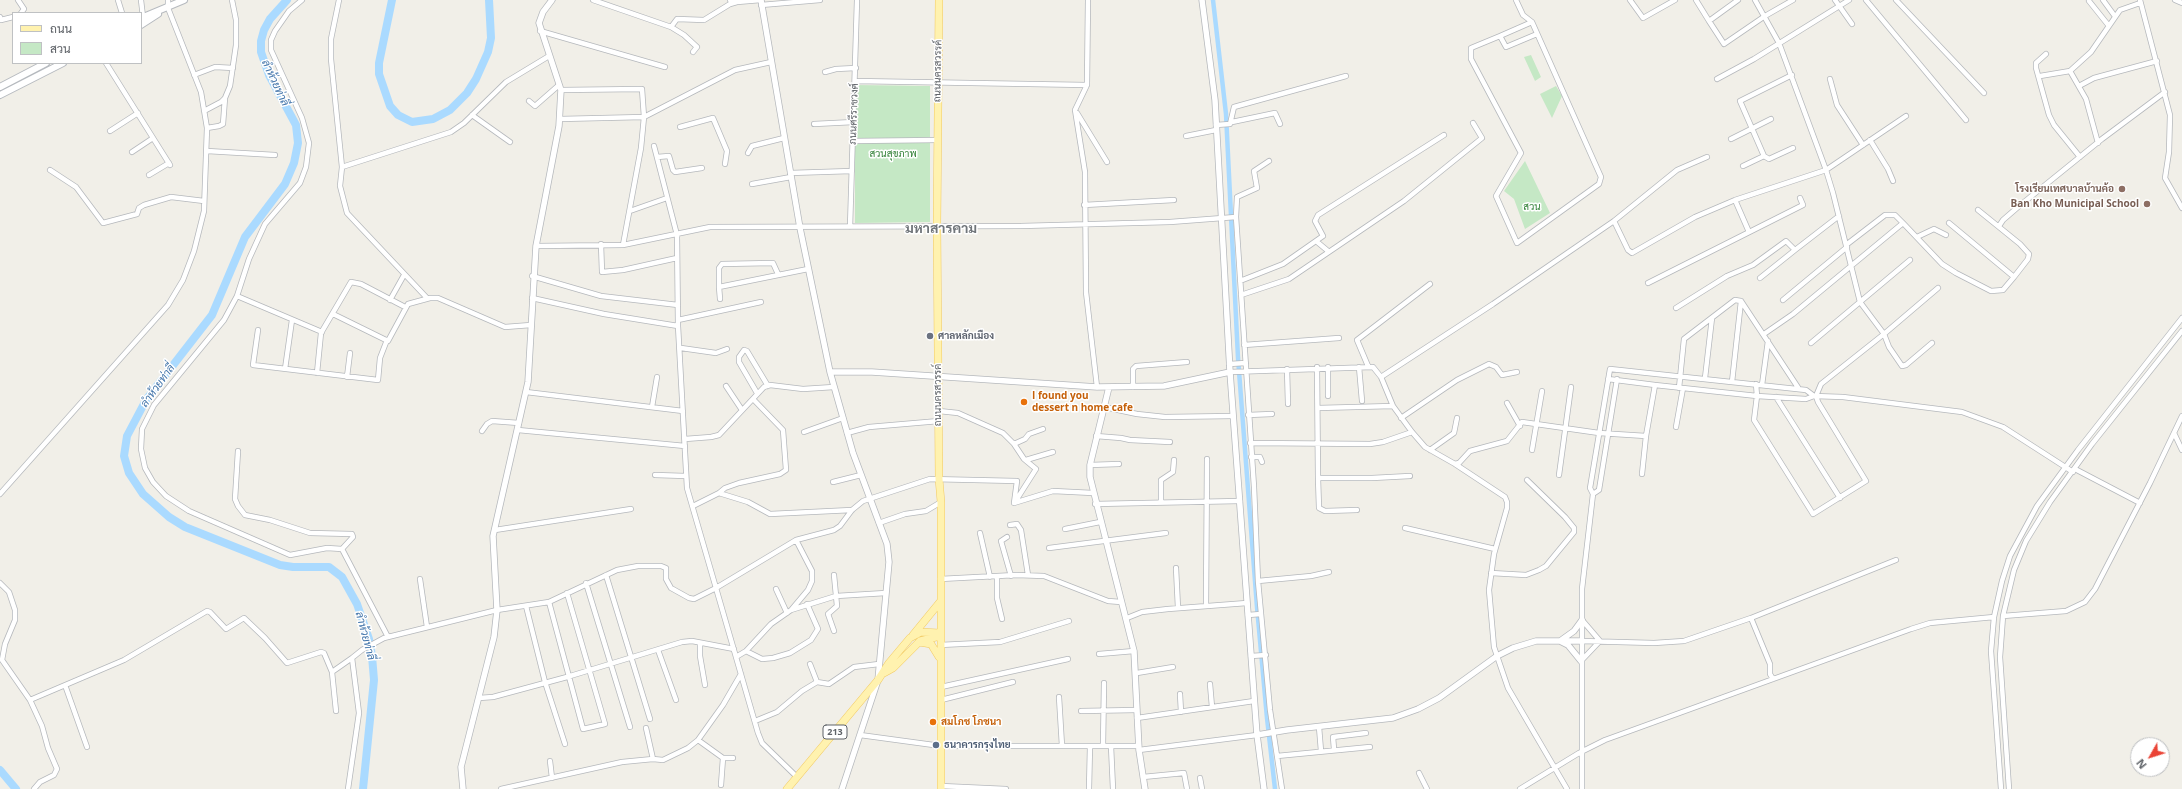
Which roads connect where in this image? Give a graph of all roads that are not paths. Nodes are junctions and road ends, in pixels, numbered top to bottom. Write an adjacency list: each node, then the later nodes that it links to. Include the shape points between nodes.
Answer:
1 (18, 0): 38 (street, via 24,10)
2 (118, 0): 39 (street)
3 (141, 0): 40 (street)
4 (168, 0): 37 (street)
5 (184, 0): 37 (main road)
6 (232, 0): 65 (street, via 236,26)
7 (302, 0): 185 (street, via 289,11 275,31 270,50 302,118 309,143 308,162 300,182 265,224 249,259)
8 (339, 0): 130 (street, via 331,39 331,59)
9 (552, 0): 52 (street, via 543,12 539,23)
10 (594, 0): 51 (street)
11 (730, 0): 33 (street)
12 (820, 0): 30 (street)
13 (857, 0): 66 (street, ภนนศรีราชวงศ์)
14 (939, 0): 76 (main road, ถนนนครสวรรค์)
15 (1088, 0): 77 (street)
16 (1202, 0): 100 (street)
17 (1516, 0): 47 (street, via 1523,14)
18 (1630, 0): 19 (street, via 1643,18)
19 (1675, 0)
20 (1696, 0): 46 (street)
21 (1738, 0): 46 (street)
22 (1755, 0): 43 (street)
23 (1793, 0): 43 (street)
24 (1835, 0): 36 (street)
25 (1849, 0): 36 (street)
26 (1866, 0): 94 (street)
27 (1896, 0): 82 (street)
28 (2103, 0): 41 (street)
29 (2175, 0): 35 (street)
30 (800, 1): 34 (street)
31 (2089, 1): 50 (street)
32 (2140, 1): 41 (street); 59 (street)
33 (737, 2): 34 (street); 51 (street, via 704,20 677,19)
34 (761, 2): 60 (street)
35 (2181, 2)
36 (1839, 6): 49 (street); 55 (street)
37 (168, 8): 45 (main road); 48 (main road); 69 (street)
38 (22, 12)
39 (122, 12)
40 (142, 12)
41 (2114, 15): 50 (street)
42 (12, 16): 44 (street, via 2,20)
43 (1765, 16): 46 (street, via 1724,44); 55 (street)
44 (0, 17)
45 (142, 18)
46 (1709, 21)
47 (1532, 22): 53 (street); 54 (street)
48 (142, 24)
49 (1852, 24)
50 (2109, 26): 67 (street, via 2091,52)
51 (671, 27): 56 (street, via 697,47)
52 (540, 30): 58 (street); 64 (street)
53 (1537, 34): 54 (street, via 1506,47); 54 (street, via 1601,177 1599,184 1517,243 1496,196 1521,153 1472,59 1471,48)
54 (1500, 36)
55 (1779, 43): 70 (street); 73 (street)
56 (693, 52)
57 (2046, 54): 72 (street, via 2036,63)
58 (549, 56): 80 (street); 89 (street, via 511,78)
59 (2157, 61): 78 (street, via 2094,78); 81 (street)
60 (771, 62): 91 (street, via 735,70); 108 (street)
61 (44, 64): 79 (main road)
62 (61, 64): 83 (main road)
63 (107, 64): 88 (street)
64 (665, 67)
65 (232, 68): 69 (street, via 215,67); 84 (street, via 230,86)
66 (856, 68): 68 (street); 75 (street, ภนนศรีราชวงศ์)
67 (2070, 71): 72 (street); 78 (street)
68 (825, 72)
69 (194, 75): 87 (street, via 202,92)
70 (1792, 75): 103 (street, via 1740,101); 133 (street)
71 (1346, 76): 96 (street, via 1234,107)
72 (2040, 76): 125 (street, via 2049,115)
73 (1717, 79)
74 (1830, 79): 115 (street, via 1837,105)
75 (855, 82): 76 (street); 95 (street, ภนนศรีราชวงศ์)
76 (938, 82): 77 (street); 110 (main road, ถนนนครสวรรค์)
77 (1087, 84): 86 (street)
78 (2079, 86): 114 (street, via 2086,99)
79 (0, 87)
80 (560, 87): 85 (street, via 535,106); 91 (street, via 642,89); 92 (street)
81 (2165, 92): 114 (street); 145 (street, via 2170,124 2165,178)
82 (1984, 93)
83 (0, 95)
84 (225, 98): 87 (street); 102 (street, via 223,124)
85 (529, 101)
86 (1075, 110): 127 (street); 144 (street, via 1085,172)
87 (204, 111): 102 (street)
88 (138, 113): 104 (street); 107 (street)
89 (472, 115): 113 (street); 130 (street, via 451,132)
90 (1906, 116): 111 (street)
91 (644, 117): 92 (street); 147 (street)
92 (560, 119): 166 (street)
93 (1771, 119): 103 (street)
94 (1966, 120)
95 (854, 122): 98 (street); 112 (street, ภนนศรีราชวงศ์)
96 (1231, 123): 99 (street, via 1275,113); 100 (street)
97 (1473, 123): 169 (street, via 1482,138 1404,201)
98 (814, 124)
99 (1280, 124)
100 (1217, 126): 106 (street); 149 (street)
101 (680, 127): 128 (street, via 713,118 727,151)
102 (207, 128): 118 (street)
103 (1752, 128): 109 (street); 122 (street)
104 (110, 131)
105 (1444, 134): 163 (street, via 1318,215 1315,221 1323,236)
106 (1186, 136)
107 (153, 138): 119 (street); 135 (street, via 169,164)
108 (784, 138): 120 (street, via 752,146); 136 (street)
109 (1731, 139)
110 (938, 140): 112 (street); 155 (main road, ถนนนครสวรรค์)
111 (1870, 140): 115 (street); 137 (street)
112 (853, 141): 134 (street, ภนนศรีราชวงศ์)
113 (510, 142)
114 (2098, 143): 125 (street)
115 (1863, 145): 133 (street)
116 (654, 146): 123 (street)
117 (1793, 148): 122 (street, via 1769,159)
118 (207, 151): 121 (street); 143 (street)
119 (132, 152)
120 (748, 153)
121 (275, 155)
122 (1764, 156): 129 (street)
123 (657, 157): 131 (street, via 669,156 675,172); 139 (street)
124 (1707, 157): 151 (street, via 1677,170)
125 (2080, 157): 156 (street, via 2018,207)
126 (1269, 161): 150 (street, via 1254,171 1257,188 1237,197)
127 (1107, 162)
128 (725, 164)
129 (1743, 166)
130 (342, 167): 175 (street, via 340,186 347,213)
131 (702, 168)
132 (50, 170): 143 (street, via 76,187 103,223 137,214 139,208 144,205 171,197)
133 (1826, 170): 142 (street); 148 (street)
134 (852, 171): 136 (street); 157 (street, ภนนศรีราชวงศ์)
135 (149, 175)
136 (791, 175): 138 (street); 158 (street)
137 (1893, 181)
138 (752, 184)
139 (667, 198): 147 (street); 160 (street)
140 (1800, 198): 159 (street, via 1803,205)
141 (1174, 200): 144 (street)
142 (1735, 200): 151 (street, via 1695,217 1632,253 1628,250); 159 (street)
143 (204, 201): 327 (street, via 194,251 176,293)
144 (1084, 205): 152 (street)
145 (2182, 208)
146 (1978, 210): 156 (street)
147 (630, 211): 165 (street)
148 (1839, 216): 167 (street); 168 (street)
149 (1222, 217): 150 (street); 152 (street, via 1170,222); 220 (street)
150 (1234, 217): 179 (street)
151 (1614, 221): 236 (street)
152 (1084, 223): 155 (street); 247 (street, via 1086,292)
153 (1903, 223): 162 (street); 167 (street, via 1895,215 1885,215); 172 (street)
154 (1949, 223): 177 (street)
155 (937, 225): 157 (street); 235 (main road, ถนนนครสวรรค์)
156 (1999, 226): 177 (street, via 2029,254)
157 (850, 227): 158 (street)
158 (800, 228): 160 (street, via 710,227); 173 (street)
159 (1749, 232): 180 (street)
160 (677, 235): 165 (street); 170 (street)
161 (1946, 235): 162 (street, via 1934,229)
162 (1917, 237): 177 (street, via 1942,264 1991,291 2003,290)
163 (1316, 241): 169 (street); 179 (street, via 1283,264)
164 (601, 244): 165 (street); 166 (street); 170 (street, via 602,272)
165 (623, 245)
166 (536, 246): 176 (street)
167 (1847, 246): 172 (street); 190 (street)
168 (1795, 250): 178 (street); 196 (street, via 1786,241 1753,264 1727,276)
169 (1328, 251): 184 (street, via 1284,282)
170 (677, 258): 194 (street)
171 (1910, 260): 193 (street)
172 (1851, 266): 193 (street); 207 (street, via 1793,314)
173 (808, 268): 174 (street); 228 (street)
174 (778, 274): 182 (street); 182 (street, via 773,263 722,264 719,268)
175 (404, 275): 186 (street); 189 (street)
176 (532, 276): 187 (street); 194 (street, via 601,296)
177 (2014, 276)
178 (1760, 278)
179 (1240, 281): 184 (street)
180 (1648, 283)
181 (1430, 284): 222 (street, via 1357,340)
182 (719, 287): 188 (street)
183 (1938, 288): 208 (street)
184 (1241, 295): 214 (street)
185 (237, 296): 200 (street); 356 (street, via 224,320 154,405 142,429 141,449 145,468 152,482 166,496 189,511 284,553 327,548)
186 (427, 298): 195 (street, via 415,301); 202 (street, via 438,298 505,327)
187 (532, 298): 202 (street); 203 (street, via 604,314)
188 (720, 299)
189 (390, 300): 195 (street); 197 (street, via 354,282 349,285)
190 (1783, 300)
191 (1741, 301): 198 (street, via 1736,300); 207 (street); 240 (street)
192 (761, 302): 201 (street)
193 (1860, 302): 208 (street); 212 (street)
194 (678, 305): 201 (street)
195 (405, 308): 210 (street)
196 (1676, 308)
197 (333, 314): 206 (street); 210 (street)
198 (1712, 318): 232 (street, via 1684,339); 237 (street)
199 (2182, 318): 314 (street)
200 (292, 320): 206 (street); 225 (street)
201 (678, 320): 203 (street)
202 (531, 325): 254 (street)
203 (678, 326): 215 (street)
204 (258, 330): 225 (street, via 253,365)
205 (2182, 331): 315 (street)
206 (322, 332): 231 (street)
207 (1764, 334): 211 (street)
208 (1884, 334): 213 (street, via 1889,347 1902,366); 258 (street, via 1821,384)
209 (1339, 338): 214 (street)
210 (387, 340): 233 (street, via 380,358 378,380)
211 (1768, 341): 243 (street); 252 (street)
212 (1811, 343)
213 (1932, 343)
214 (1244, 345): 219 (street)
215 (681, 348): 216 (street, via 716,353); 269 (street)
216 (727, 349)
217 (350, 353): 233 (street)
218 (1187, 362): 249 (street, via 1136,366)
219 (1246, 363): 220 (street); 227 (street)
220 (1229, 364): 229 (street)
221 (1359, 366): 222 (street); 224 (street); 261 (street)
222 (1368, 366): 236 (street, via 1373,367)
223 (1318, 367): 224 (street); 226 (street); 267 (street)
224 (1328, 367): 256 (street)
225 (285, 369): 231 (street)
226 (1287, 369): 227 (street); 263 (street)
227 (1246, 370): 229 (street); 272 (street)
228 (830, 372): 235 (street); 246 (street)
229 (1230, 372): 249 (street, via 1164,386); 273 (street)
230 (1517, 372): 276 (street, via 1502,375 1496,366 1489,364 1457,380)
231 (316, 373): 233 (street)
232 (1680, 376): 237 (street); 238 (street, via 1610,369); 251 (street)
233 (347, 377)
234 (656, 377): 265 (street)
235 (938, 377): 247 (street); 270 (main road, ถนนนครสวรรค์)
236 (1381, 377): 264 (street)
237 (1706, 378): 240 (street)
238 (1608, 379): 239 (street); 291 (street)
239 (1617, 379): 242 (street); 289 (street)
240 (1732, 382): 241 (street)
241 (1756, 384): 243 (street); 257 (street)
242 (1655, 385): 251 (street); 294 (street)
243 (1762, 385): 252 (street)
244 (726, 386): 268 (street)
245 (768, 386): 246 (street, via 803,389); 255 (street); 255 (street, via 748,351 744,350 739,360)
246 (834, 387): 275 (street)
247 (1097, 387): 248 (street)
248 (1108, 387): 249 (street); 266 (street)
249 (1133, 387)
250 (1571, 387): 282 (street)
251 (1681, 388): 257 (street); 283 (street)
252 (1799, 389): 258 (street)
253 (1542, 391): 280 (street)
254 (526, 392): 265 (street); 279 (street)
255 (757, 393): 260 (street)
256 (1328, 396)
257 (1757, 396): 259 (street); 330 (street, via 1754,420 1813,514)
258 (1815, 396): 259 (street, via 1806,399); 314 (street, via 1962,412 2003,427); 330 (street, via 1866,481)
259 (1776, 397): 330 (street)
260 (753, 398): 268 (street); 328 (street, via 783,430 786,470 780,474 739,482 725,488)
261 (1362, 401)
262 (1507, 403): 281 (street)
263 (1288, 404)
264 (1393, 406): 267 (street); 276 (street)
265 (652, 407): 269 (street)
266 (1104, 407): 273 (street, via 1165,417); 293 (street)
267 (1318, 408): 299 (street)
268 (742, 410): 295 (street, via 719,435)
269 (683, 411): 295 (street)
270 (938, 411): 278 (main road, ถนนนครสวรรค์); 297 (street, via 958,413 1003,433)
271 (1272, 414): 272 (street)
272 (1248, 415): 298 (street)
273 (1233, 416): 333 (street)
274 (2182, 416): 292 (street)
275 (843, 418): 287 (street); 290 (street)
276 (1401, 418): 288 (street)
277 (1457, 418): 301 (street, via 1454,433)
278 (939, 421): 290 (street, via 869,427); 323 (main road, ถนนนครสวรรค์)
279 (519, 423): 285 (street); 286 (street, via 492,421)
280 (1536, 424): 281 (street, via 1522,422); 282 (street); 302 (street)
281 (1520, 426): 312 (street, via 1507,441 1470,451)
282 (1566, 427): 291 (street); 319 (street)
283 (1676, 427)
284 (1043, 429): 297 (street)
285 (518, 430): 300 (street); 348 (street)
286 (482, 431)
287 (804, 432)
288 (1412, 432): 299 (street, via 1370,444); 301 (street)
289 (1608, 432): 291 (street); 294 (street); 329 (street, via 1599,490)
290 (847, 433): 318 (street)
291 (1599, 433): 329 (street, via 1590,488)
292 (2174, 433): 303 (street); 337 (street)
293 (1096, 436): 296 (street); 313 (street)
294 (1646, 436): 316 (street)
295 (685, 439): 300 (street)
296 (1170, 442)
297 (1014, 444): 308 (street)
298 (1250, 444): 299 (street); 306 (street)
299 (1317, 445): 322 (street)
300 (685, 446): 320 (street)
301 (1430, 450): 312 (street)
302 (1532, 450)
303 (2182, 450)
304 (238, 451): 356 (street, via 235,499 243,514 310,533 352,534 353,537)
305 (1053, 452): 308 (street)
306 (1251, 457): 310 (street, via 1260,458); 370 (street)
307 (1207, 459): 332 (street)
308 (1026, 460): 336 (street, via 1036,469)
309 (1174, 460): 335 (street, via 1173,472 1161,480)
310 (1262, 462)
311 (1119, 464): 313 (street)
312 (1455, 464): 357 (street, via 1504,497 1507,508)
313 (1090, 465): 326 (street)
314 (2066, 467): 315 (street); 391 (street, via 2037,506 2016,542 2002,581)
315 (2074, 470): 337 (street); 390 (street, via 2026,541 2014,570)
316 (1642, 474)
317 (655, 475): 320 (street)
318 (861, 475): 325 (street); 331 (street)
319 (1559, 475)
320 (686, 476): 339 (street)
321 (1410, 476): 322 (street)
322 (1318, 478): 342 (street, via 1320,508 1325,511)
323 (939, 480): 331 (street, via 930,479); 334 (main road, ถนนนครสวรรค์); 336 (street, via 1017,481)
324 (1527, 480): 361 (street, via 1565,517 1574,528 1574,532 1546,566 1539,570 1526,575)
325 (833, 482)
326 (1093, 493): 336 (street, via 1053,491); 338 (street)
327 (0, 494)
328 (719, 494): 339 (street); 341 (street, via 748,502 770,514)
329 (1593, 494): 395 (street, via 1582,589)
330 (1840, 498)
331 (870, 499): 341 (street); 344 (street)
332 (1207, 501): 333 (street); 335 (street); 383 (street)
333 (1240, 501): 381 (street)
334 (941, 502): 344 (street, via 926,511 905,514); 369 (main road, ถนนนครสวรรค์)
335 (1161, 502): 338 (street)
336 (1014, 503)
337 (2140, 503): 390 (street, via 2095,589 2085,602 2066,611)
338 (1095, 504): 343 (street)
339 (693, 506): 373 (street)
340 (631, 509): 348 (street)
341 (852, 510): 352 (street, via 834,530)
342 (1357, 510)
343 (1100, 522): 347 (street); 353 (street)
344 (879, 523): 376 (street, via 887,544)
345 (1010, 525): 364 (street, via 1017,524 1021,530)
346 (1404, 528): 357 (street)
347 (1065, 529)
348 (495, 530): 386 (street, via 493,546)
349 (980, 533): 366 (street)
350 (1166, 533): 353 (street)
351 (1007, 537): 365 (street, via 1001,541)
352 (796, 540): 373 (street); 387 (street, via 812,571 812,581 808,590)
353 (1104, 540): 355 (street); 380 (street)
354 (1027, 542): 364 (street)
355 (1049, 548)
356 (342, 549): 400 (street)
357 (1495, 549): 361 (street)
358 (1896, 560): 393 (street)
359 (1176, 568): 385 (street)
360 (1329, 572): 370 (street)
361 (1491, 573): 415 (street, via 1489,590)
362 (606, 575): 372 (street); 373 (street, via 631,567 661,566 666,568 666,579 671,588 689,598 694,599); 418 (street)
363 (834, 575): 377 (street)
364 (1030, 575): 365 (street); 380 (street, via 1044,576 1108,602)
365 (1011, 576): 367 (street)
366 (990, 577): 367 (street); 369 (street)
367 (997, 577): 394 (street)
368 (420, 579): 397 (street)
369 (940, 579): 379 (main road, ถนนนครสวรรค์)
370 (1258, 581): 388 (street)
371 (0, 583): 444 (street, via 9,592 15,610 15,620 5,644 2,660)
372 (586, 583): 375 (street); 424 (street)
373 (716, 588): 408 (street)
374 (776, 589): 387 (street)
375 (567, 593): 378 (street); 426 (street)
376 (886, 593): 377 (street); 423 (street)
377 (836, 596): 382 (street); 398 (street, via 836,606 828,614)
378 (548, 602): 384 (street); 431 (street)
379 (940, 602): 399 (main road, ถนนนครสวรรค์); 401 (main road)
380 (1121, 602): 392 (street)
381 (1247, 603): 383 (street); 389 (street)
382 (807, 604): 387 (street); 410 (street, via 818,629 811,640 790,653 774,658 762,659)
383 (1206, 605): 385 (street)
384 (526, 606): 386 (street); 433 (street)
385 (1178, 608): 392 (street, via 1142,612)
386 (497, 610): 397 (street); 443 (street, via 494,637)
387 (789, 611): 410 (street, via 771,624)
388 (1260, 614): 389 (street); 413 (street)
389 (1250, 615): 414 (street)
390 (2003, 616): 510 (street, via 2000,673)
391 (1994, 617): 430 (street, via 1921,625); 509 (street, via 1992,666)
392 (1127, 618): 411 (street)
393 (1751, 618): 404 (street, via 1684,641); 430 (street, via 1770,664)
394 (1002, 619)
395 (1582, 620): 402 (street, via 1574,631); 403 (street); 404 (street)
396 (1069, 621): 407 (street, via 1000,642)
397 (426, 627): 400 (street)
398 (834, 631)
399 (940, 634): 401 (main road, via 921,632); 406 (main road, 213); 407 (main road, ถนนนครสวรรค์)
400 (386, 638): 417 (street)
401 (910, 638): 432 (main road, 213)
402 (1560, 641): 403 (street); 415 (street, via 1536,641); 421 (street, via 1572,649)
403 (1581, 641): 404 (street); 421 (street)
404 (1600, 641): 421 (street)
405 (700, 643): 408 (street); 409 (street, via 682,642); 439 (street)
406 (916, 644): 419 (main road, via 931,644); 432 (main road, 213)
407 (940, 645): 419 (main road, ถนนนครสวรรค์)
408 (734, 649): 416 (street)
409 (658, 650): 418 (street); 445 (street)
410 (746, 651): 416 (street)
411 (1134, 651): 412 (street); 428 (street)
412 (1099, 654)
413 (1265, 655): 414 (street); 460 (street)
414 (1252, 656): 447 (street)
415 (1497, 656): 457 (street, via 1439,698 1407,714 1382,720); 482 (street, via 1508,688)
416 (736, 657): 429 (street)
417 (352, 658): 427 (street); 491 (street, via 359,713)
418 (631, 659): 424 (street); 455 (street)
419 (940, 659): 440 (main road, ถนนนครสวรรค์)
420 (1068, 659): 440 (street)
421 (1581, 661): 476 (street)
422 (810, 664): 434 (street)
423 (879, 664): 432 (street); 434 (street, via 854,667 829,684)
424 (609, 665): 426 (street); 458 (street)
425 (1173, 668): 428 (street)
426 (588, 671): 431 (street); 431 (street, via 605,724 583,729)
427 (332, 672): 438 (street, via 324,653 287,663 266,638 244,618 226,628 207,611 124,660); 450 (street)
428 (1137, 673): 449 (street)
429 (741, 674): 456 (street); 464 (street)
430 (1771, 676): 476 (street, via 1605,740)
431 (567, 677): 433 (street)
432 (881, 677): 462 (street); 484 (main road, 213)
433 (545, 682): 443 (street, via 493,697); 465 (street)
434 (818, 682): 456 (street, via 802,691 777,712)
435 (1014, 682): 446 (street)
436 (1104, 683): 452 (street)
437 (1210, 684): 448 (street)
438 (65, 685): 444 (street); 471 (street)
439 (705, 685)
440 (941, 687): 446 (main road, ถนนนครสวรรค์)
441 (1180, 694): 453 (street)
442 (1059, 697): 467 (street)
443 (479, 698): 492 (street, via 461,767)
444 (30, 700): 490 (street, via 57,769 54,775 40,782)
445 (676, 700)
446 (941, 700): 466 (main road, ถนนนครสวรรค์)
447 (1254, 701): 448 (street); 463 (street)
448 (1212, 707): 453 (street)
449 (1137, 710): 452 (street); 454 (street)
450 (336, 711)
451 (1081, 711): 452 (street)
452 (1103, 711): 469 (street)
453 (1181, 712): 454 (street)
454 (1137, 718): 473 (street)
455 (650, 719)
456 (755, 721): 484 (street, via 762,743)
457 (1320, 727): 460 (street); 475 (street)
458 (630, 728)
459 (646, 728): 480 (street)
460 (1272, 732): 463 (street); 477 (street)
461 (1366, 733): 474 (street, via 1333,737)
462 (860, 735): 466 (street); 495 (street)
463 (1259, 735): 473 (street); 503 (street)
464 (698, 740): 478 (street); 480 (street, via 663,760)
465 (565, 744)
466 (941, 746): 467 (street); 489 (main road, ถนนนครสวรรค์)
467 (1062, 746): 468 (street)
468 (1090, 746): 469 (street); 497 (street)
469 (1103, 746): 470 (street)
470 (1111, 746): 473 (street); 498 (street)
471 (88, 747)
472 (1370, 747): 474 (street)
473 (1139, 748): 485 (street)
474 (1334, 749): 475 (street)
475 (1321, 751): 477 (street)
476 (1581, 752): 482 (street); 508 (street)
477 (1277, 756): 504 (street)
478 (723, 758): 479 (street); 488 (street)
479 (733, 758)
480 (653, 759): 486 (street, via 622,762)
481 (550, 761): 486 (street)
482 (1556, 768): 506 (street); 507 (street)
483 (1419, 773): 505 (street)
484 (797, 777): 494 (main road, 213)
485 (1143, 777): 499 (street); 500 (street, via 1184,773)
486 (552, 778): 493 (street)
487 (1200, 778): 501 (street)
488 (721, 785)
489 (941, 787): 496 (street)
490 (34, 789)
491 (348, 789)
492 (463, 789)
493 (501, 789)
494 (787, 789)
495 (842, 789)
496 (1006, 789)
497 (1089, 789)
498 (1113, 789)
499 (1145, 789)
500 (1186, 789)
501 (1202, 789)
502 (1260, 789): 503 (street)
503 (1264, 789)
504 (1282, 789)
505 (1427, 789)
506 (1520, 789)
507 (1567, 789)
508 (1582, 789)
509 (2001, 789)
510 (2009, 789)

